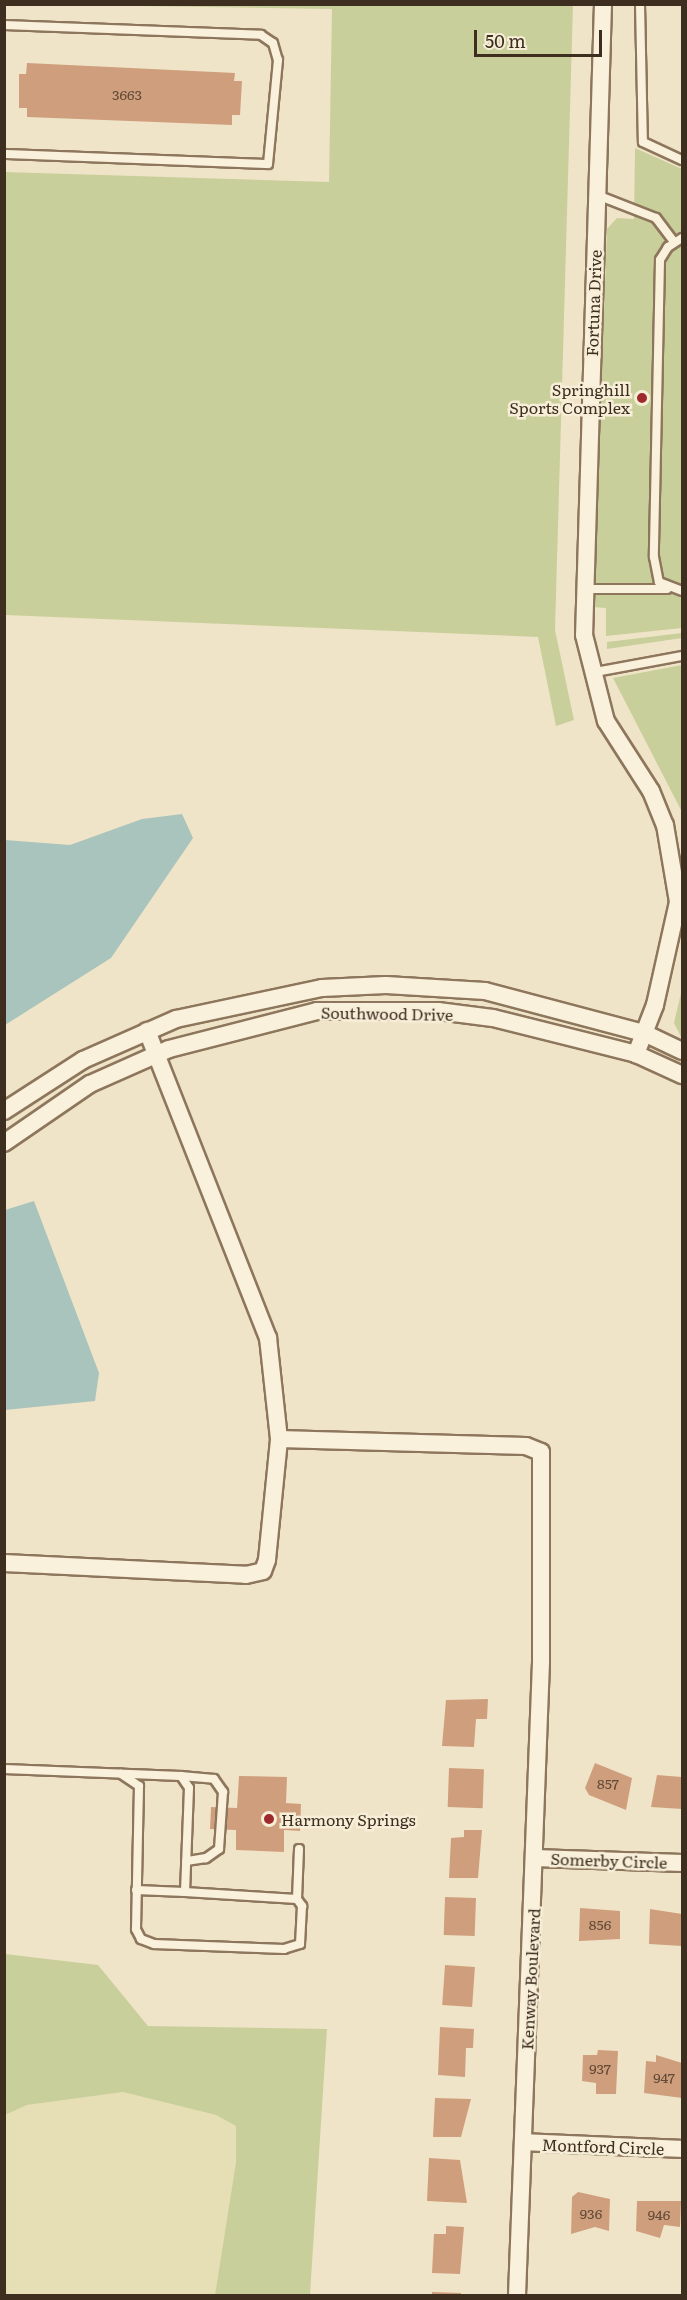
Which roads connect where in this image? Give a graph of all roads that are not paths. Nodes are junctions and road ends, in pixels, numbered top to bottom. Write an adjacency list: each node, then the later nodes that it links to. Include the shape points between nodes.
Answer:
1 (603, 4): 6 (street, Fortuna Drive)
2 (640, 4): 5 (lane, via 643,142)
3 (4, 25): 4 (lane, via 261,35 273,43 278,60 268,164)
4 (4, 154)
5 (682, 160)
6 (597, 195): 7 (lane, via 656,218); 8 (street, Fortuna Drive)
7 (678, 240): 9 (lane, via 660,260 654,557 659,582)
8 (583, 589): 9 (lane); 12 (street, Fortuna Drive)
9 (667, 589): 10 (lane)
10 (682, 591)
11 (682, 656): 12 (lane)
12 (590, 673): 14 (street, Fortuna Drive, via 606,721 651,791 676,871 672,940)
13 (147, 1031): 14 (street, Southwood Drive, via 285,992 386,985 485,991); 16 (street); 19 (street, Southwood Drive, via 83,1060)
14 (644, 1033): 15 (street, Southwood Drive); 17 (street, Fortuna Drive)
15 (682, 1051)
16 (157, 1054): 17 (street, Southwood Drive, via 262,1022 317,1011 471,1016); 20 (street, Southwood Drive, via 90,1084); 21 (street, via 268,1338)
17 (636, 1054): 18 (street, Southwood Drive)
18 (682, 1075)
19 (4, 1111)
20 (4, 1143)
21 (279, 1439): 22 (street, via 273,1536 263,1571 246,1575); 27 (street, Kenway Boulevard, via 526,1446 541,1452 541,1662)
22 (4, 1563)
23 (4, 1769): 24 (lane)
24 (122, 1774): 25 (lane); 30 (lane, via 139,1786)
25 (181, 1776): 28 (lane, via 189,1788); 28 (lane, via 214,1779 223,1792 221,1845 206,1858)
26 (299, 1848): 32 (lane)
27 (535, 1858): 29 (street, Somerby Circle); 33 (street, Kenway Boulevard)
28 (186, 1861): 31 (lane)
29 (682, 1863)
30 (136, 1890): 31 (lane); 32 (lane, via 136,1929 154,1944 296,1947 302,1941 302,1906)
31 (185, 1892): 32 (lane)
32 (297, 1899)
33 (523, 2142): 34 (street, Montford Circle); 35 (street, Kenway Boulevard)
34 (682, 2149)
35 (517, 2295)

